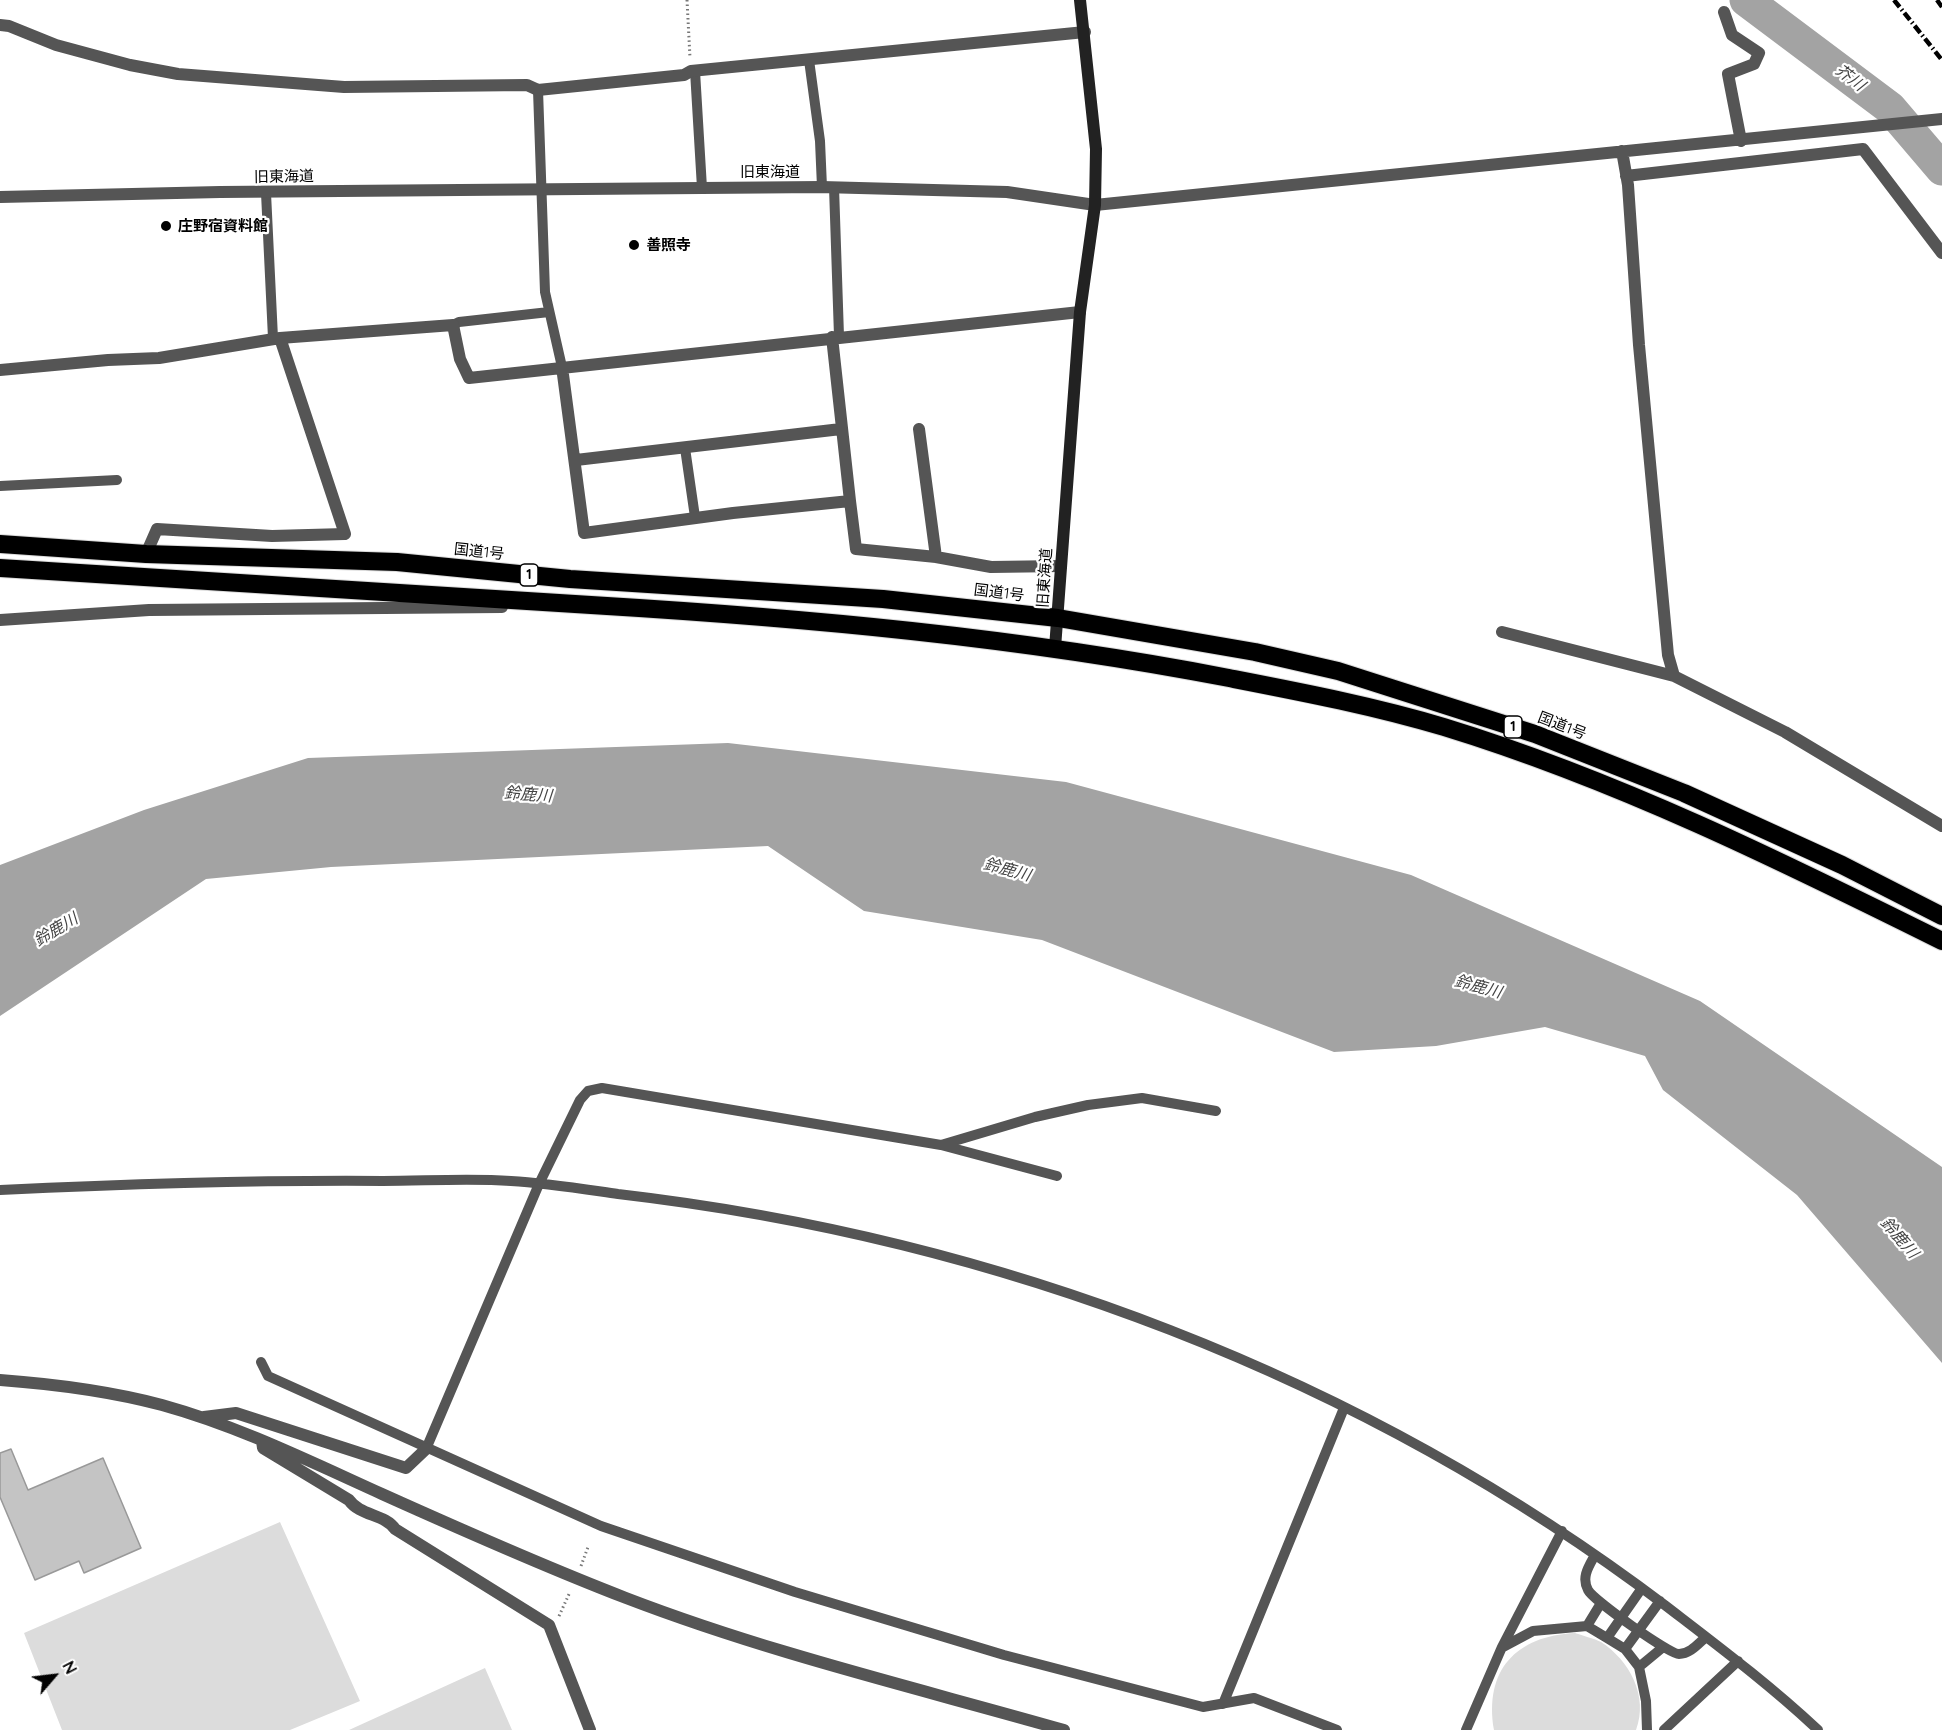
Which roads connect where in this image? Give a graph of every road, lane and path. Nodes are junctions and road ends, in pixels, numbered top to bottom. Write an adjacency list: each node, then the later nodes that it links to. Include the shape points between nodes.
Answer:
1 (687, 0): 7 (path)
2 (1080, 0): 5 (street)
3 (1724, 12): 10 (street, via 1732,35 1759,53 1754,64 1728,74)
4 (0, 25): 8 (street, via 56,45 178,74 344,87 527,85)
5 (1085, 32): 6 (street); 18 (street)
6 (809, 60): 7 (street); 13 (lane)
7 (693, 71): 8 (street); 14 (lane)
8 (538, 90): 15 (lane)
9 (1940, 120): 10 (street)
10 (1741, 141): 11 (street)
11 (1622, 152): 12 (street); 18 (street)
12 (1626, 176): 19 (street, via 1863,149); 45 (street, via 1667,643)
13 (828, 187): 14 (street, 旧東海道); 18 (street, 旧東海道, via 1007,192); 23 (lane)
14 (702, 188): 15 (street, 旧東海道)
15 (542, 189): 16 (street, 旧東海道); 20 (lane)
16 (266, 193): 17 (street, 旧東海道); 24 (lane)
17 (0, 197)
18 (1100, 204): 21 (street, 旧東海道)
19 (1942, 253)
20 (549, 312): 22 (lane); 25 (lane)
21 (1080, 312): 23 (street); 38 (street, 旧東海道)
22 (453, 325): 24 (street); 25 (street, via 460,359 469,378)
23 (835, 337): 25 (street); 27 (street)
24 (277, 338): 26 (street, via 159,358); 36 (street, via 345,534 272,536 157,529)
25 (562, 367): 30 (street)
26 (0, 370)
27 (842, 429): 29 (street); 33 (street)
28 (919, 429): 37 (street)
29 (685, 448): 30 (street); 34 (lane)
30 (576, 460): 34 (street, via 584,533)
31 (117, 480): 32 (lane)
32 (0, 486)
33 (850, 501): 34 (street); 37 (street, via 856,549)
34 (695, 517)
35 (0, 544): 36 (highway, 国道1号 / 1)
36 (146, 554): 41 (highway, 国道1号 / 1, via 397,562 570,579 883,599)
37 (936, 557): 38 (street, via 991,567)
38 (1061, 566): 41 (street, 旧東海道)
39 (0, 568): 40 (highway, 1)
40 (590, 604): 42 (street, via 149,610); 44 (highway, 1, via 858,623)
41 (1058, 618): 44 (street, 旧東海道); 47 (highway, 国道1号 / 1, via 1255,652 1338,671 1535,734 1684,793)
42 (0, 620)
43 (1502, 632): 45 (street)
44 (1055, 648): 48 (highway, 1, via 1298,691 1444,727 1607,786)
45 (1674, 676): 46 (street, via 1785,732)
46 (1942, 826)
47 (1942, 916)
48 (1942, 941)
49 (1216, 1112): 50 (lane, via 1142,1098 1035,1117)
50 (940, 1145): 51 (lane); 52 (lane, via 602,1088 588,1091 580,1100)
51 (1057, 1176)
52 (539, 1184): 53 (lane, via 261,1180); 56 (lane, via 765,1214 887,1239 983,1265 1184,1335); 59 (lane)
53 (0, 1190)
54 (261, 1362): 59 (lane, via 268,1376)
55 (0, 1380): 57 (street, via 51,1384)
56 (1344, 1408): 60 (lane, via 1440,1456); 79 (lane)
57 (200, 1417): 58 (street); 59 (street, via 236,1413 406,1468)
58 (262, 1440): 69 (street, via 263,1448 353,1506 391,1523); 81 (street, via 464,1531 679,1617)
59 (426, 1449): 79 (lane, via 601,1526 795,1592 1004,1655 1203,1707)
60 (1562, 1531): 62 (lane); 74 (lane)
61 (588, 1546): 63 (path)
62 (1595, 1555): 65 (lane); 67 (lane, via 1585,1576 1588,1590)
63 (579, 1569)
64 (573, 1584): 69 (path, via 556,1625)
65 (1642, 1588): 66 (lane); 68 (lane)
66 (1660, 1601): 71 (lane); 72 (lane)
67 (1601, 1603): 68 (lane); 70 (lane)
68 (1621, 1618): 71 (lane); 73 (lane)
69 (549, 1625): 80 (street)
70 (1587, 1626): 73 (lane); 74 (lane, via 1533,1631)
71 (1639, 1629): 75 (lane); 76 (lane)
72 (1706, 1637): 75 (lane, via 1692,1650 1678,1654); 77 (lane)
73 (1607, 1638): 76 (lane)
74 (1502, 1647): 83 (lane)
75 (1662, 1648): 78 (lane)
76 (1625, 1649): 78 (lane)
77 (1738, 1661): 85 (lane); 86 (lane)
78 (1639, 1667): 84 (lane)
79 (1223, 1704): 82 (lane, via 1254,1698)
80 (590, 1730)
81 (1064, 1730)
82 (1337, 1730)
83 (1466, 1730)
84 (1647, 1730)
85 (1664, 1730)
86 (1818, 1730)

